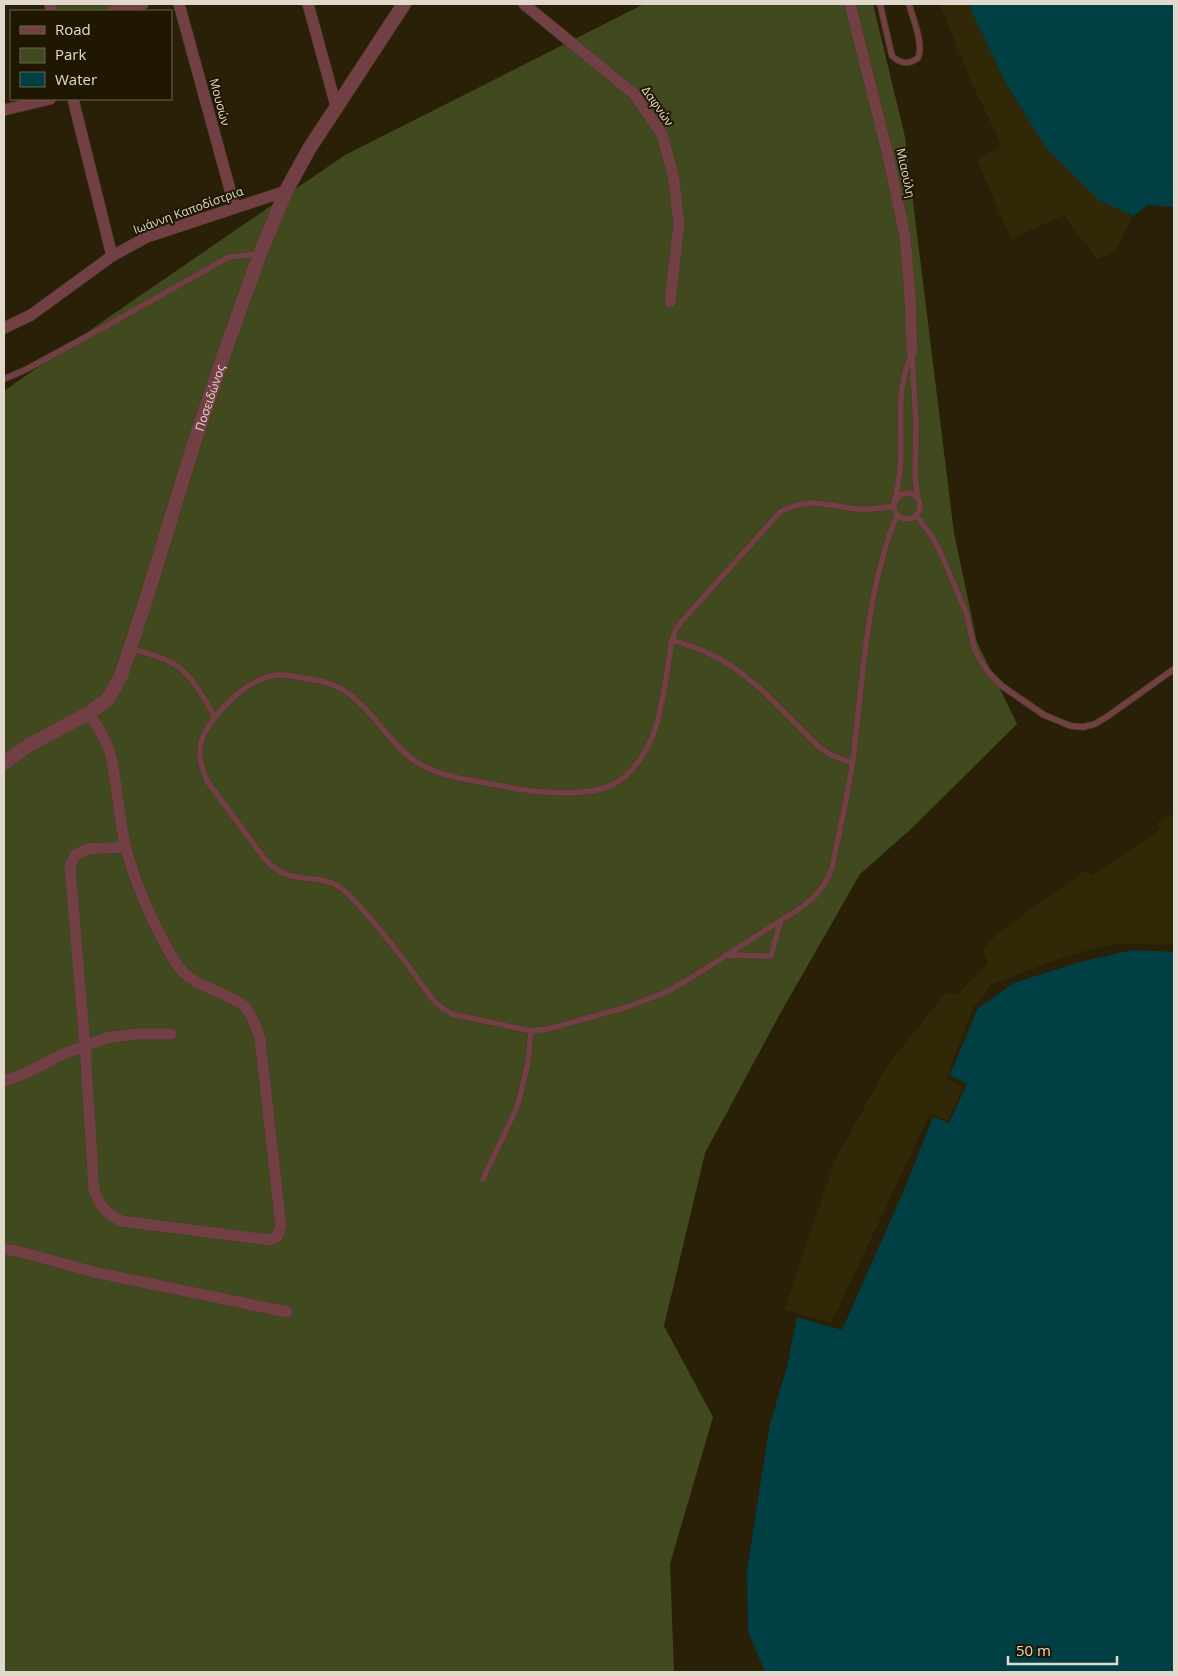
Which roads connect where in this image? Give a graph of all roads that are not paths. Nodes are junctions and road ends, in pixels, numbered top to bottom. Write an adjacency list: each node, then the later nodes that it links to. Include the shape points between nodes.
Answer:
1 (143, 4): 9 (street)
2 (179, 4): 15 (street, Μουσών)
3 (308, 4): 12 (street)
4 (404, 4): 12 (street, Ποσειδώνος)
5 (524, 4): 18 (street, Δαφνών, via 634,94 662,134 674,179 679,224)
6 (850, 4): 20 (street, Μιαούλη, via 905,236)
7 (880, 4): 8 (lane, via 892,56 906,63 918,58 920,53)
8 (909, 4)
9 (116, 10)
10 (46, 100): 13 (street)
11 (73, 100): 17 (street)
12 (336, 106): 14 (street, Ποσειδώνος)
13 (4, 110)
14 (286, 191): 15 (street, Ιωάννη Καποδίστρια); 16 (street, Ποσειδώνος)
15 (235, 208): 17 (street, Ιωάννη Καποδίστρια, via 147,238)
16 (260, 254): 21 (lane, via 229,257); 27 (street, Ποσειδώνος, via 194,443)
17 (112, 256): 19 (street, Ιωάννη Καποδίστρια, via 31,315)
18 (670, 302)
19 (4, 328)
20 (912, 351): 22 (lane, via 916,422 914,476); 23 (lane, via 901,395 901,475)
21 (4, 379)
22 (918, 500): 23 (lane, via 912,494 903,493); 25 (lane)
23 (894, 504): 24 (lane); 26 (lane, via 860,509 810,503 793,505 780,512 682,621)
24 (897, 514): 25 (lane, via 904,518); 32 (lane, via 882,558 871,612)
25 (916, 515): 28 (lane, via 939,550 966,612 974,648 988,672 1002,686 1044,715 1071,726 1095,724)
26 (672, 640): 30 (lane, via 655,730 644,752 629,772 614,784 596,790 532,792 435,771 419,764 361,704 343,689 326,681 279,674 261,679 248,686); 32 (lane, via 725,661 745,676 818,747)
27 (131, 649): 29 (street, Ποσειδώνος, via 108,699); 30 (lane, via 180,668)
28 (1174, 669)
29 (89, 712): 31 (street, Ποσειδώνος, via 29,744); 33 (street, via 109,752)
30 (215, 717): 36 (lane, via 202,739 201,767 207,781 264,858 285,874 324,880 348,893 442,1008 465,1018)
31 (4, 763)
32 (852, 763): 34 (lane, via 827,881 805,905)
33 (126, 847): 38 (street, via 87,849 75,855 70,866); 38 (street, via 142,895 176,964 200,984 244,1006 254,1020 260,1039 282,1226 277,1237 270,1240 158,1226 121,1220 108,1214 99,1204 94,1190)
34 (781, 920): 35 (lane); 35 (lane, via 771,956)
35 (726, 955): 36 (lane, via 683,983 646,1000)
36 (531, 1031): 40 (lane, via 518,1105)
37 (172, 1034): 38 (street, via 137,1034 106,1038)
38 (85, 1045): 39 (street)
39 (4, 1081)
40 (484, 1178)
41 (4, 1249): 42 (street, via 94,1272)
42 (287, 1312)

